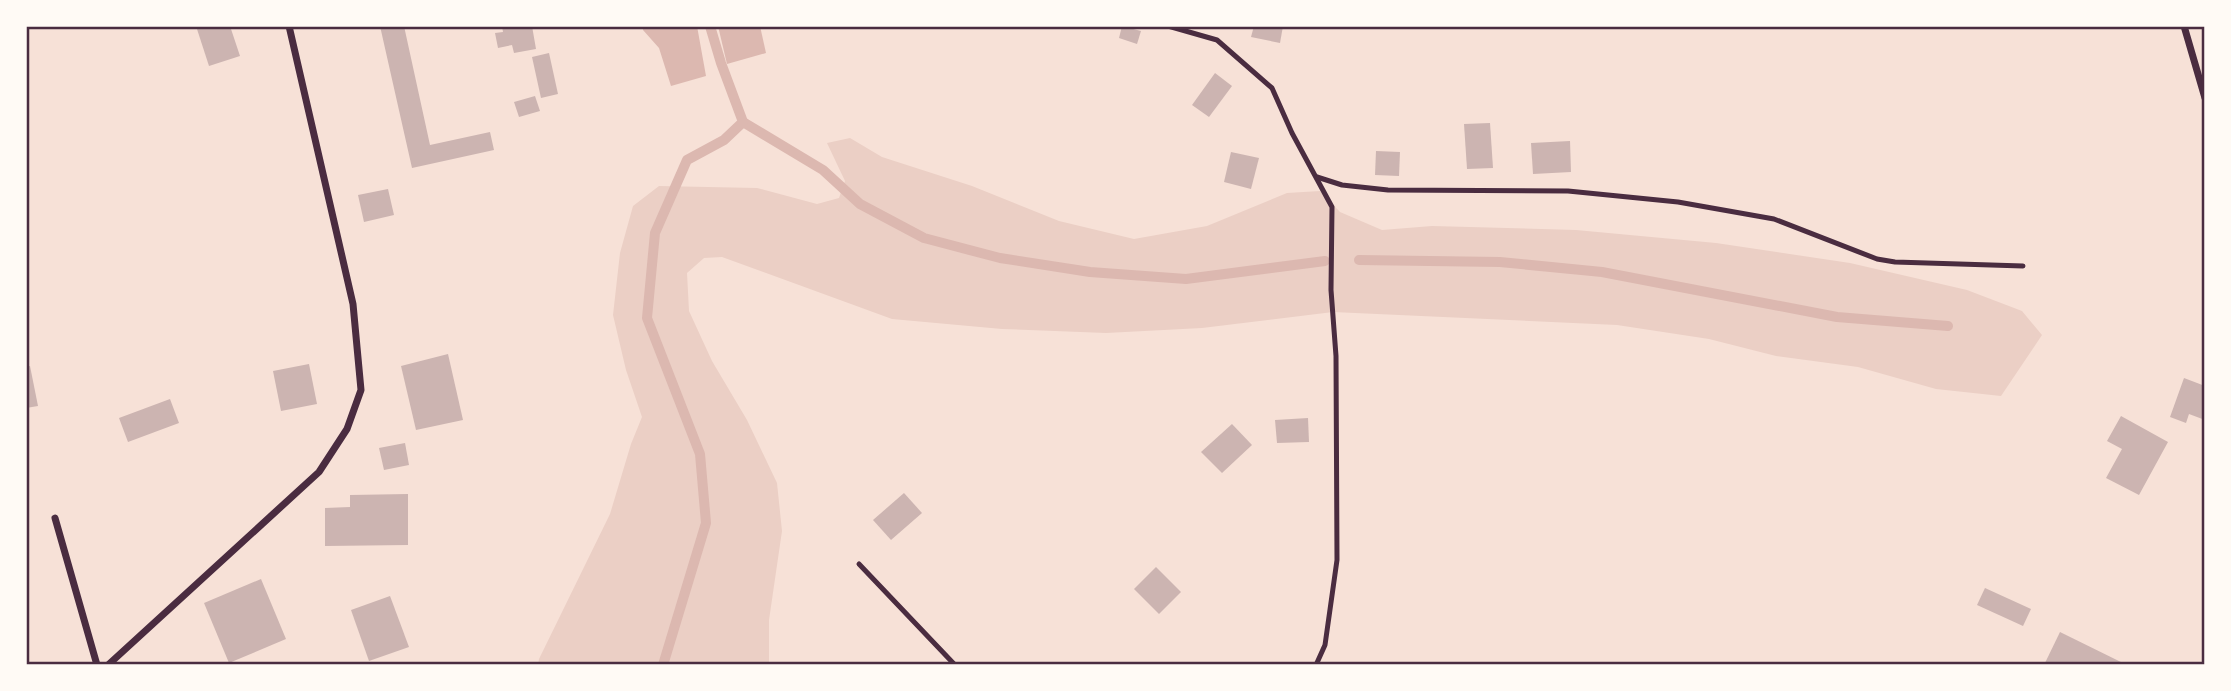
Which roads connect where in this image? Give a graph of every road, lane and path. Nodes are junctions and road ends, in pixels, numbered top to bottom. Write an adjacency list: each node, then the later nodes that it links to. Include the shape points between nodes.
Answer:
1 (289, 26): 10 (street, via 353,304 361,390 346,429 319,472)
2 (1168, 26): 5 (lane, via 1217,40 1272,88)
3 (2184, 26): 4 (street)
4 (2205, 99)
5 (1317, 177): 6 (lane, via 1388,190 1568,191 1678,202 1774,219 1895,262); 12 (lane, via 1332,206 1337,560 1325,645)
6 (2023, 267)
7 (55, 517): 9 (street)
8 (859, 564): 11 (lane)
9 (97, 665)
10 (108, 665)
11 (955, 665)
12 (1316, 665)

